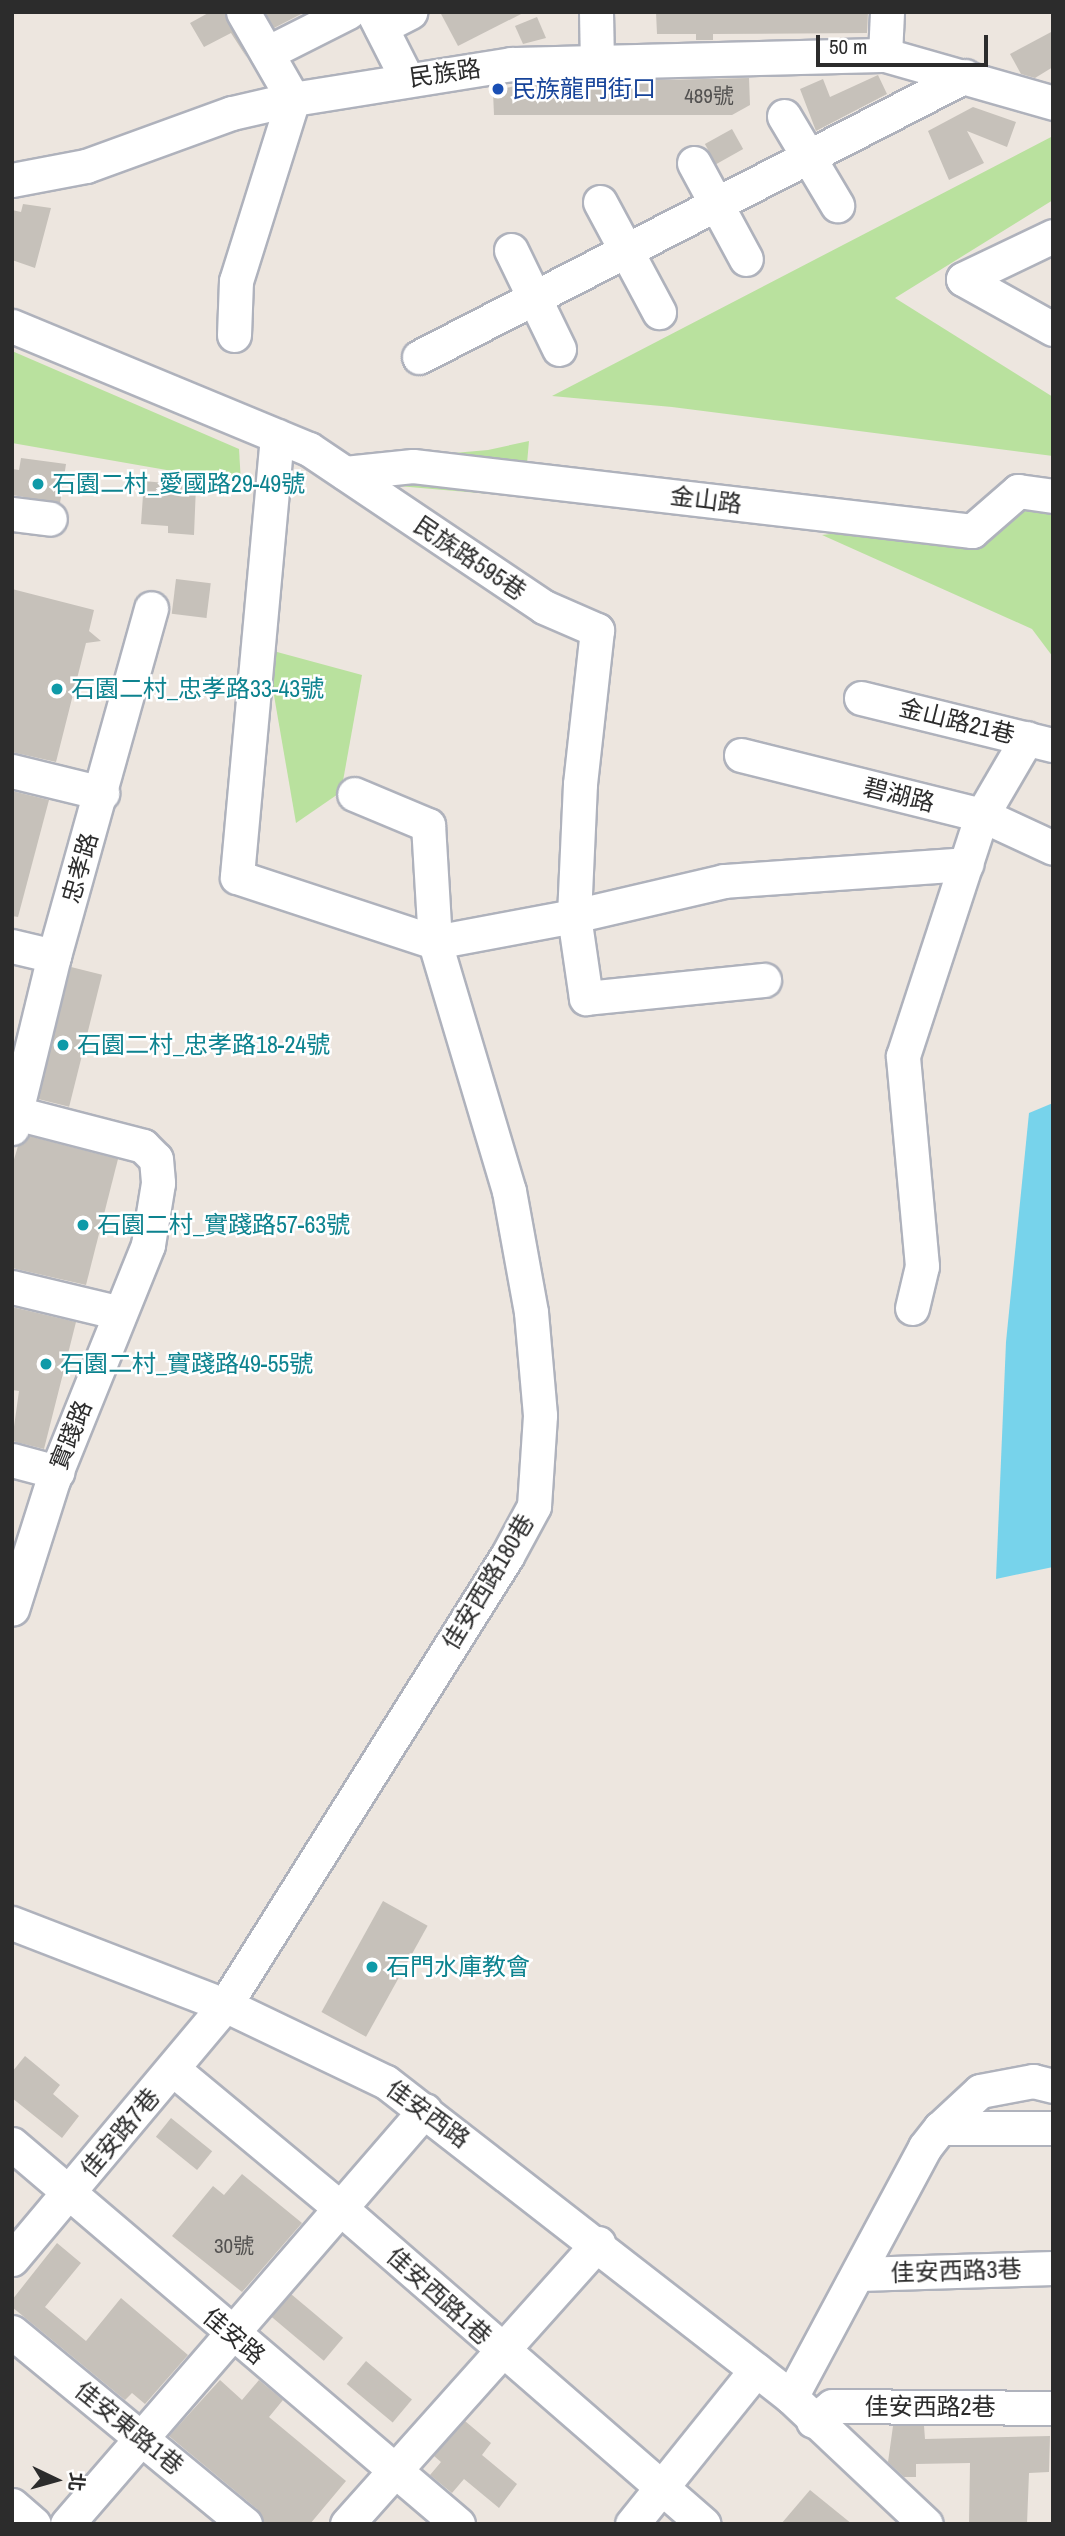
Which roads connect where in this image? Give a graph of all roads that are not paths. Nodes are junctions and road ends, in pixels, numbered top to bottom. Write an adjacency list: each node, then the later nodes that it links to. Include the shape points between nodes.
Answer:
1 (243, 12): 6 (street)
2 (348, 12): 6 (street)
3 (596, 12): 8 (street)
4 (887, 12): 7 (street)
5 (388, 17): 10 (street)
6 (267, 53): 12 (street)
7 (885, 55): 8 (street, 民族路); 9 (street, 民族路)
8 (597, 62): 10 (street, 民族路, via 511,64)
9 (965, 76): 11 (street, 民族路); 14 (street)
10 (407, 79): 12 (street, 民族路)
11 (1044, 93)
12 (293, 99): 16 (street, 民族路, via 232,113 86,166); 28 (street, via 236,281)
13 (784, 116): 14 (street)
14 (809, 156): 18 (street); 19 (street)
15 (694, 163): 18 (street)
16 (12, 180)
17 (600, 202): 22 (street)
18 (714, 205): 22 (street); 23 (street)
19 (837, 205)
20 (1053, 236): 27 (street, via 963,279)
21 (511, 250): 24 (street)
22 (626, 251): 24 (street); 25 (street)
23 (746, 258)
24 (535, 298): 29 (street); 30 (street)
25 (659, 312)
26 (12, 326): 31 (street, 民族路595巷)
27 (1053, 329)
28 (234, 335)
29 (559, 349)
30 (419, 357)
31 (277, 436): 32 (street, 民族路595巷, via 309,449); 47 (street, via 237,877)
32 (345, 473): 33 (street, 金山路, via 413,466 972,531 1018,491); 46 (street, 民族路595巷, via 544,607 597,630 580,784)
33 (1053, 496)
34 (12, 514): 35 (street)
35 (50, 519)
36 (150, 608): 41 (street, 忠孝路)
37 (861, 698): 38 (street, 金山路21巷)
38 (1040, 741): 43 (street)
39 (741, 755): 43 (street, 碧湖路)
40 (12, 771): 41 (street)
41 (102, 793): 49 (street, 忠孝路)
42 (354, 794): 47 (street, 佳安西路180巷, via 428,825)
43 (982, 815): 44 (street, 碧湖路); 45 (street)
44 (1053, 848)
45 (966, 864): 46 (street, via 724,881); 53 (street, via 903,1056 922,1266)
46 (574, 916): 47 (street); 50 (street, 民族路595巷, via 586,998)
47 (435, 942): 59 (street, 佳安西路180巷, via 509,1191 531,1312 540,1415 534,1506 508,1556)
48 (12, 946): 49 (street)
49 (54, 956): 51 (street, 忠孝路)
50 (764, 980)
51 (14, 1118): 54 (street, 實踐路, via 143,1146 156,1159 159,1183 148,1245)
52 (12, 1287): 54 (street)
53 (912, 1308)
54 (120, 1314): 56 (street, 實踐路)
55 (12, 1460): 56 (street)
56 (57, 1472): 57 (street, 實踐路)
57 (12, 1609)
58 (12, 1923): 59 (street, 佳安西路)
59 (225, 2005): 60 (street, 佳安路7巷); 62 (street, 佳安西路, via 386,2082)
60 (174, 2070): 66 (street, 佳安路7巷); 67 (street, 佳安西路1巷)
61 (1053, 2086): 63 (street, via 1034,2081 980,2091)
62 (425, 2110): 67 (street); 68 (street, 佳安西路)
63 (940, 2128): 64 (street); 71 (street, via 925,2147)
64 (1053, 2128)
65 (12, 2144): 66 (street, 佳安路)
66 (68, 2195): 69 (street, 佳安路7巷); 73 (street, 佳安路)
67 (339, 2207): 73 (street); 74 (street, 佳安西路1巷)
68 (598, 2243): 74 (street); 75 (street, 佳安西路)
69 (12, 2259)
70 (1053, 2268): 71 (street, 佳安西路3巷)
71 (859, 2274): 76 (street)
72 (12, 2332): 79 (street, 佳安東路1巷)
73 (233, 2334): 79 (street); 80 (street, 佳安路)
74 (500, 2350): 80 (street); 81 (street, 佳安西路1巷)
75 (756, 2370): 76 (street, 佳安西路); 81 (street)
76 (791, 2397): 78 (street, 佳安西路)
77 (1053, 2407): 78 (street, 佳安西路2巷, via 832,2406)
78 (813, 2421): 90 (street, 佳安西路)
79 (141, 2437): 84 (street); 85 (street, 佳安東路1巷)
80 (391, 2471): 86 (street); 87 (street, 佳安路)
81 (662, 2487): 88 (street); 89 (street, 佳安西路1巷)
82 (12, 2505): 83 (street)
83 (34, 2524)
84 (67, 2524)
85 (245, 2524)
86 (347, 2524)
87 (458, 2524)
88 (632, 2524)
89 (704, 2524)
90 (926, 2524)

